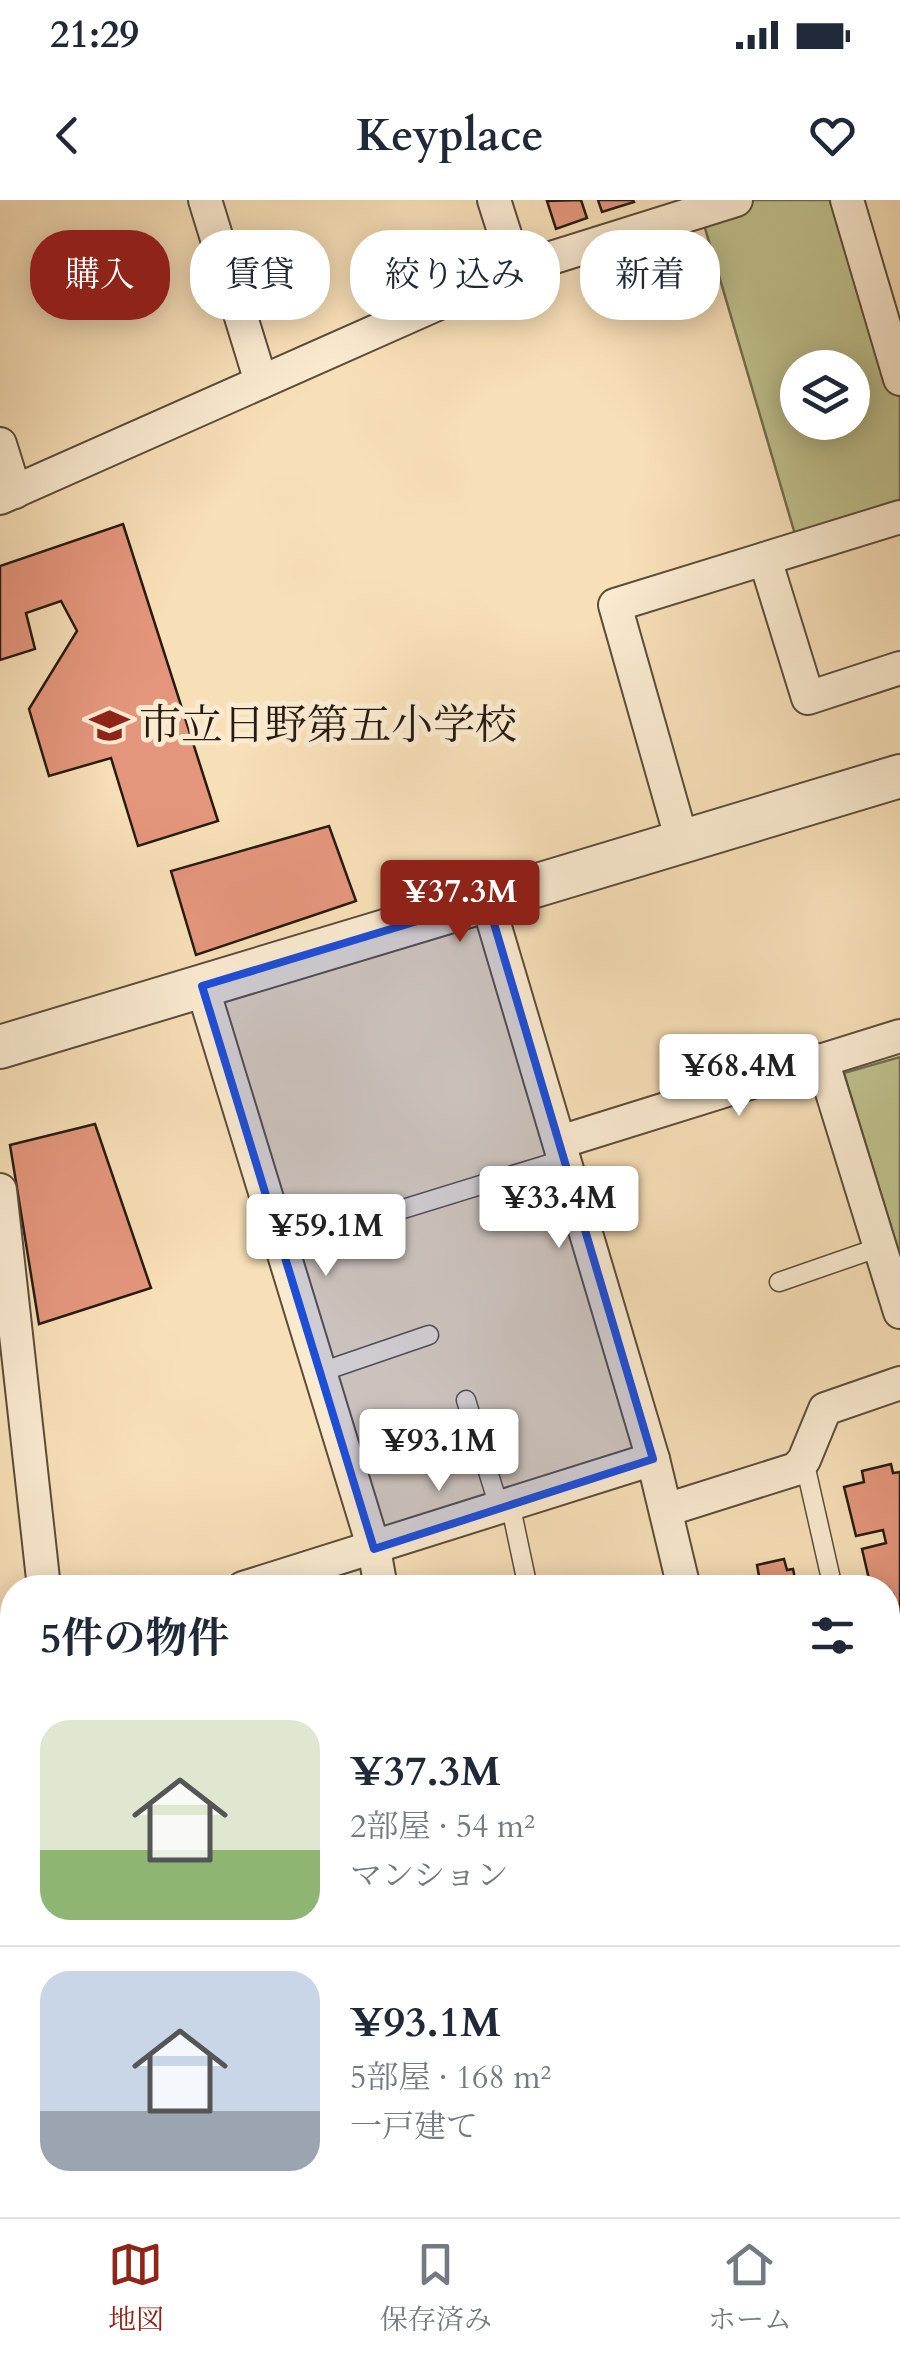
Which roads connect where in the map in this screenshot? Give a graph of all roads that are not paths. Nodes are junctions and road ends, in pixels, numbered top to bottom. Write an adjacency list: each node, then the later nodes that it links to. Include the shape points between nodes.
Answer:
1 (205, 200): 10 (street)
2 (494, 200): 6 (street)
3 (736, 200): 5 (street)
4 (847, 200): 9 (street)
5 (658, 212): 7 (street)
6 (503, 230)
7 (560, 252)
8 (402, 320): 10 (street)
9 (900, 379)
10 (261, 382): 12 (street)
11 (0, 444): 12 (street)
12 (8, 495)
13 (900, 517): 14 (street)
14 (765, 559): 15 (street, via 808,698); 17 (street, via 615,606)
15 (900, 668)
16 (900, 776): 17 (street)
17 (682, 841): 18 (street)
18 (486, 900): 19 (street); 23 (street)
19 (202, 986): 21 (street); 25 (street)
20 (900, 1036): 22 (street)
21 (0, 1047)
22 (822, 1060): 23 (street); 26 (street)
23 (563, 1151): 25 (lane); 33 (street)
24 (0, 1190): 38 (street)
25 (283, 1246): 30 (street)
26 (880, 1247): 27 (lane); 28 (street)
27 (779, 1282)
28 (900, 1309)
29 (430, 1334): 30 (lane)
30 (321, 1372): 37 (street)
31 (900, 1383): 34 (street, via 825,1408)
32 (466, 1400): 35 (lane)
33 (653, 1459): 35 (street); 36 (street)
34 (804, 1460): 36 (street); 43 (lane)
35 (504, 1505): 37 (street); 41 (lane)
36 (666, 1510): 42 (street)
37 (374, 1549): 39 (street); 40 (street)
38 (43, 1575)
39 (287, 1575)
40 (379, 1575)
41 (524, 1575)
42 (681, 1575)
43 (830, 1575)

